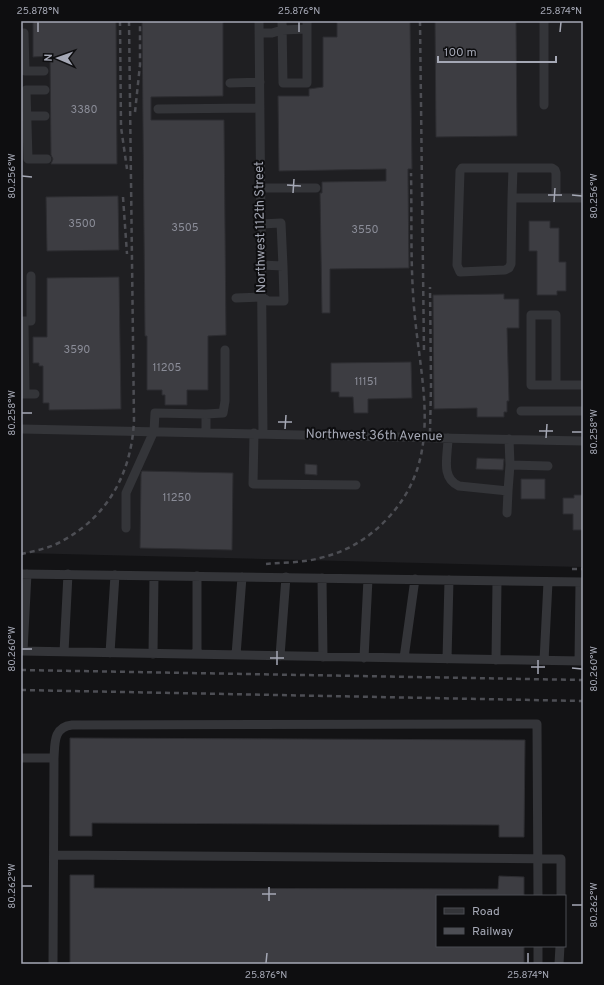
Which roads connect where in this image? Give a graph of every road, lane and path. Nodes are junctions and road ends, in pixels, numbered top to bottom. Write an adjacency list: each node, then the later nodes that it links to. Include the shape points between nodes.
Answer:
1 (259, 21): 6 (street, Northwest 112th Street)
2 (544, 21): 11 (street)
3 (282, 25): 4 (street); 4 (street, via 283,84 307,83); 6 (street, via 272,33)
4 (307, 25)
5 (21, 33): 7 (street, via 24,33 25,71)
6 (259, 33): 8 (street, Northwest 112th Street)
7 (44, 71)
8 (260, 82): 9 (street); 12 (street, Northwest 112th Street)
9 (230, 83)
10 (45, 90): 14 (street, via 26,90)
11 (544, 105)
12 (260, 108): 13 (street); 18 (street, Northwest 112th Street)
13 (158, 109)
14 (24, 116): 15 (street); 16 (street, via 28,159)
15 (46, 116)
16 (47, 159)
17 (513, 168): 20 (street); 20 (street, via 464,167 460,171 457,265 460,272 509,268); 21 (street, via 555,170)
18 (261, 188): 19 (street); 23 (street, Northwest 112th Street)
19 (316, 188)
20 (512, 198): 21 (street)
21 (556, 198): 22 (street)
22 (583, 198)
23 (261, 224): 24 (street, Northwest 112th Street); 25 (street, via 281,223)
24 (262, 265): 25 (street); 27 (street, Northwest 112th Street)
25 (283, 266): 27 (street, via 284,301)
26 (31, 276): 29 (street, via 31,321)
27 (262, 297): 28 (street); 41 (street, Northwest 112th Street)
28 (236, 298)
29 (22, 321): 33 (street)
30 (225, 350): 37 (street, via 223,413)
31 (583, 384): 32 (street)
32 (556, 385): 32 (street, via 531,385 531,315 556,316)
33 (23, 394): 34 (street)
34 (36, 394)
35 (521, 411): 36 (street)
36 (583, 411)
37 (206, 414): 39 (street, via 155,413); 40 (street)
38 (21, 429): 39 (street, Northwest 36th Avenue)
39 (154, 432): 40 (street, Northwest 36th Avenue); 50 (street, via 126,493)
40 (206, 432): 41 (street, Northwest 36th Avenue)
41 (258, 433): 42 (street, Northwest 36th Avenue); 47 (street, Northwest 112th Street, via 253,484)
42 (448, 438): 43 (street, Northwest 36th Avenue); 48 (street, via 446,473 454,484)
43 (509, 439): 44 (street, Northwest 36th Avenue); 45 (street)
44 (583, 441)
45 (510, 465): 46 (street); 48 (street)
46 (548, 466)
47 (356, 485)
48 (508, 491): 49 (street)
49 (507, 513)
50 (126, 528)
51 (24, 574): 52 (street); 65 (street)
52 (68, 574): 53 (street); 66 (street)
53 (115, 575): 54 (street); 67 (street)
54 (154, 576): 55 (street); 68 (street)
55 (196, 576): 56 (street); 69 (street)
56 (242, 577): 57 (street); 70 (street)
57 (286, 577): 58 (street); 71 (street)
58 (322, 578): 59 (street); 72 (street)
59 (368, 579): 60 (street); 73 (street)
60 (415, 579): 61 (street); 74 (street)
61 (449, 580): 62 (street); 75 (street)
62 (498, 581): 63 (street); 76 (street)
63 (548, 582): 64 (street); 77 (street)
64 (581, 582): 78 (street)
65 (22, 651): 66 (street)
66 (64, 652): 67 (street)
67 (110, 653): 68 (street)
68 (153, 654): 69 (street)
69 (197, 654): 70 (street)
70 (236, 655): 71 (street)
71 (280, 656): 72 (street)
72 (323, 657): 73 (street)
73 (364, 658): 74 (street)
74 (404, 658): 75 (street)
75 (448, 659): 76 (street)
76 (496, 660): 77 (street)
77 (544, 661): 78 (street)
78 (581, 661)
79 (21, 758): 80 (street)
80 (54, 758): 81 (street); 82 (street, via 57,734 63,727 72,725 537,724)
81 (54, 856): 82 (street); 87 (street)
82 (537, 858): 83 (street); 84 (street, via 561,859)
83 (538, 895)
84 (560, 895)
85 (538, 947): 88 (street)
86 (560, 947): 89 (street)
87 (53, 964)
88 (538, 964)
89 (559, 964)

